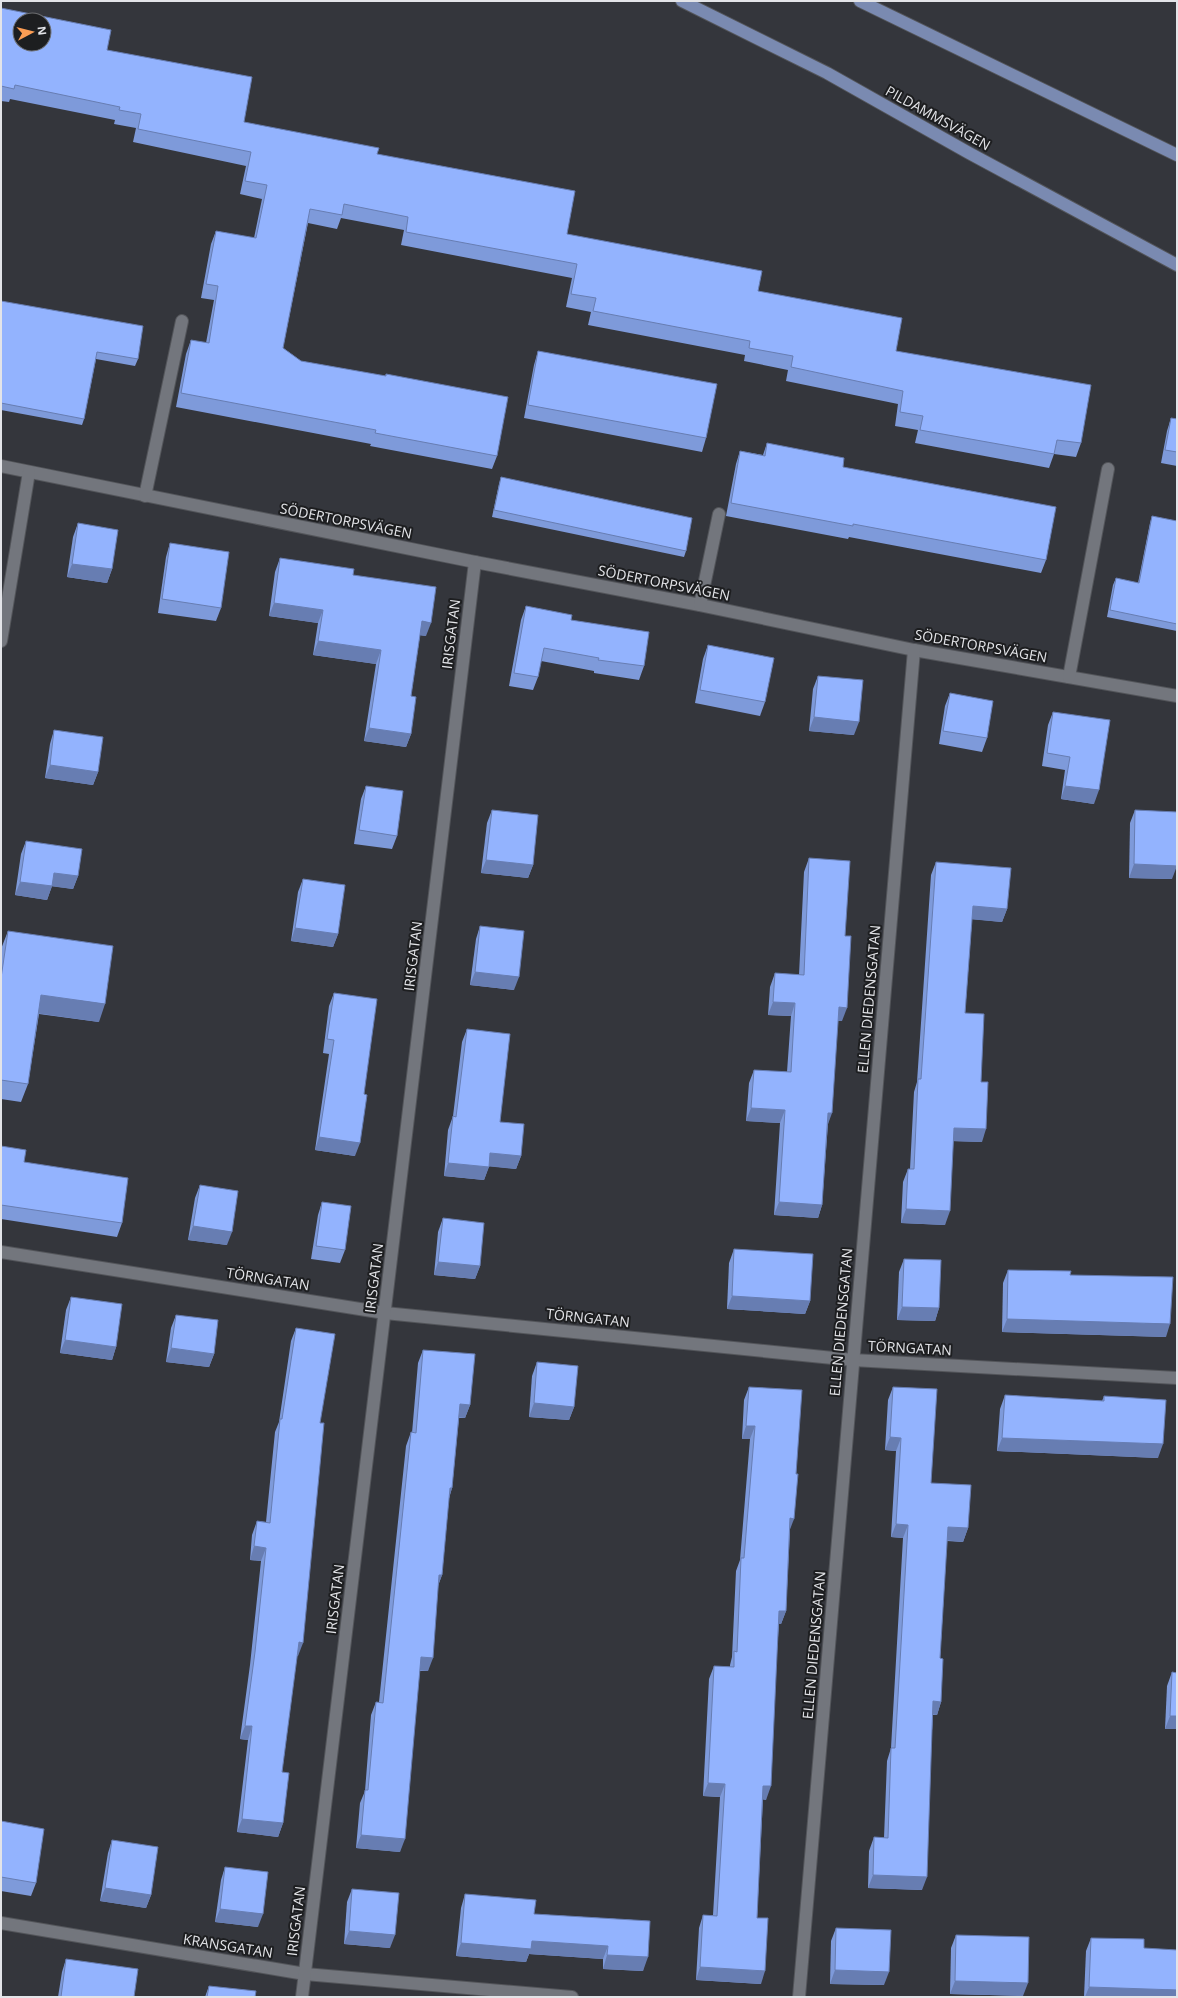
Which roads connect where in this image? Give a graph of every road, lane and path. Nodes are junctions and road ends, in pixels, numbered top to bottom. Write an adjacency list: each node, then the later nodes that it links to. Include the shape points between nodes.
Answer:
1 (682, 1): 4 (main road, PILDAMMSVÄGEN, via 827,73)
2 (860, 1): 3 (main road)
3 (1177, 155)
4 (1177, 266)
5 (182, 321): 9 (street)
6 (1, 466): 8 (street, SÖDERTORPSVÄGEN)
7 (1108, 469): 15 (street)
8 (29, 472): 9 (street, SÖDERTORPSVÄGEN); 13 (street)
9 (146, 496): 11 (street, SÖDERTORPSVÄGEN)
10 (719, 514): 12 (street)
11 (475, 562): 12 (street, SÖDERTORPSVÄGEN); 18 (street, IRISGATAN)
12 (700, 605): 14 (street, SÖDERTORPSVÄGEN)
13 (1, 641)
14 (914, 650): 15 (street, SÖDERTORPSVÄGEN); 19 (street, ELLEN DIEDENSGATAN)
15 (1069, 677): 16 (street, SÖDERTORPSVÄGEN)
16 (1177, 696)
17 (1, 1252): 18 (street, TÖRNGATAN)
18 (385, 1313): 19 (street, TÖRNGATAN); 22 (street, IRISGATAN)
19 (853, 1360): 20 (street, TÖRNGATAN); 25 (street, ELLEN DIEDENSGATAN)
20 (1177, 1378)
21 (1, 1923): 22 (street, KRANSGATAN)
22 (305, 1974): 23 (street, IRISGATAN); 24 (street, KRANSGATAN)
23 (302, 1997)
24 (572, 1997)
25 (799, 1997)

